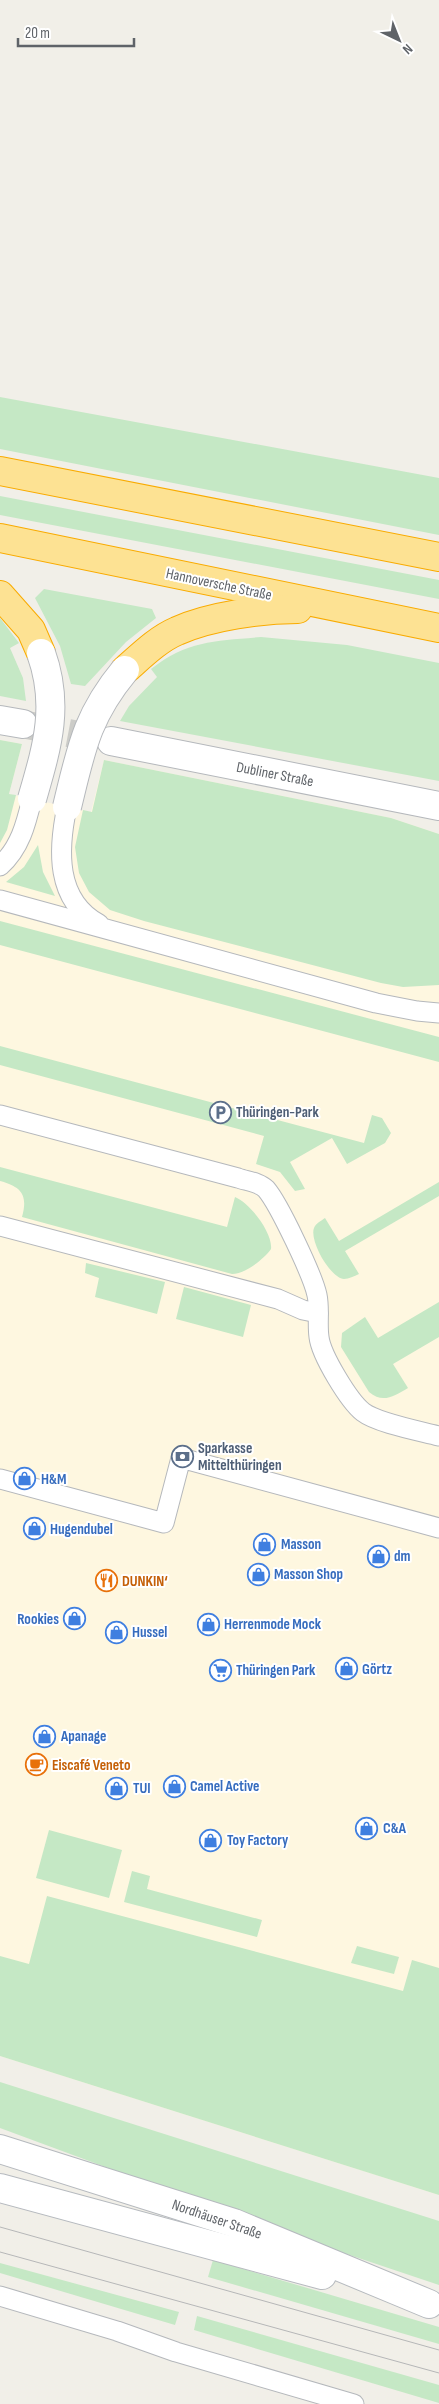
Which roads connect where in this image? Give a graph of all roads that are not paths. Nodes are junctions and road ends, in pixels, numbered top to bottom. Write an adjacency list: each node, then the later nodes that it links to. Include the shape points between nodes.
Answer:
1 (0, 471): 3 (highway)
2 (0, 538): 5 (highway, Hannoversche Straße)
3 (439, 557)
4 (0, 595): 7 (highway, via 31,630)
5 (344, 610): 6 (highway, Hannoversche Straße); 8 (highway, via 278,609 192,625 164,638)
6 (439, 628)
7 (41, 652): 10 (main road, bridge, via 48,672 52,714 46,751)
8 (125, 670): 12 (main road, bridge, via 104,697 86,732)
9 (111, 742): 11 (main road, Dubliner Straße)
10 (32, 799): 13 (lane, via 21,838)
11 (439, 806)
12 (67, 807): 15 (lane, via 60,850 65,884 82,912)
13 (0, 866)
14 (0, 900): 15 (lane)
15 (109, 930): 16 (lane, via 376,1003)
16 (439, 1013)
17 (0, 1115): 19 (lane, via 265,1188 314,1282)
18 (0, 1226): 19 (lane, via 278,1299)
19 (318, 1313): 20 (lane, via 322,1350 357,1406 374,1418)
20 (439, 1436)
21 (0, 1479): 22 (lane, via 164,1523 181,1458)
22 (439, 1528)
23 (0, 2149): 26 (main road, Nordhäuser Straße, via 234,2222)
24 (0, 2188): 26 (main road, Nordhäuser Straße)
25 (0, 2296): 27 (lane)
26 (434, 2305)
27 (354, 2404)

